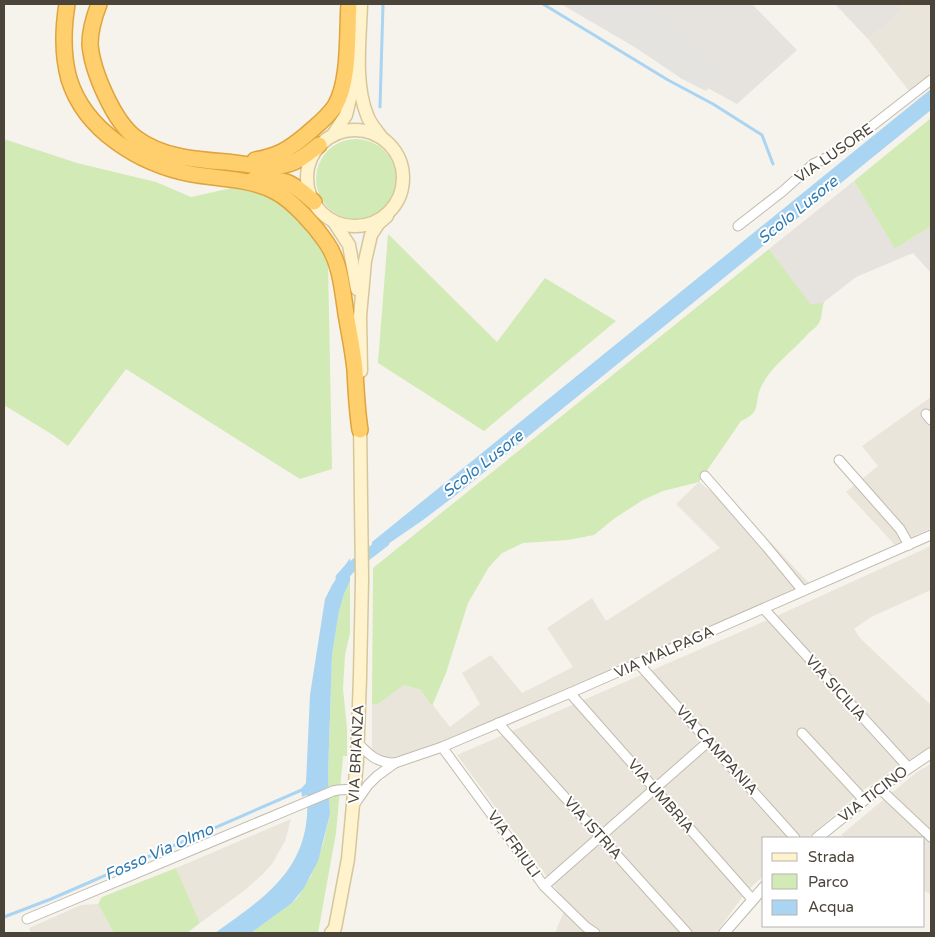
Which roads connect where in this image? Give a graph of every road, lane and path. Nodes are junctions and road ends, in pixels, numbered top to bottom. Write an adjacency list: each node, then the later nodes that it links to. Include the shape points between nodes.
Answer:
1 (67, 4): 11 (highway, via 64,50 69,78 75,93 97,125 127,150 160,166)
2 (99, 4): 10 (highway, via 92,22 90,45 102,88 122,125 136,138 166,153)
3 (349, 4): 10 (highway, via 346,67 333,109 285,151)
4 (361, 4): 5 (main road)
5 (359, 63): 7 (main road, via 346,115); 8 (main road, via 367,115)
6 (931, 80): 15 (street, VIA LUSORE, via 868,130 813,164)
7 (333, 135): 8 (main road, via 356,130); 9 (main road)
8 (384, 140): 13 (main road, via 394,149 404,177 398,203)
9 (319, 145): 10 (highway, via 287,164); 12 (main road, via 307,170)
10 (237, 163)
11 (237, 180): 12 (highway, via 287,182 298,187); 17 (highway, via 266,187 284,197 332,252 342,287 355,370)
12 (314, 202): 14 (main road)
13 (387, 216): 14 (main road, via 370,225 356,227); 16 (main road, via 371,235 367,248)
14 (334, 222): 16 (main road, via 351,252)
15 (738, 226)
16 (360, 316): 17 (main road)
17 (360, 430): 29 (main road, VIA BRIANZA, via 362,579)
18 (839, 460): 21 (street, via 900,529)
19 (705, 476): 22 (street)
20 (931, 535): 21 (street, VIA MALPAGA)
21 (909, 545): 22 (street, VIA MALPAGA)
22 (803, 591): 23 (street, VIA MALPAGA)
23 (764, 608): 24 (street, VIA MALPAGA); 33 (street, VIA SICILIA)
24 (638, 663): 25 (street, VIA MALPAGA); 28 (street, VIA CAMPANIA)
25 (570, 693): 26 (street, VIA MALPAGA); 34 (street, VIA UMBRIA)
26 (498, 723): 30 (street, VIA MALPAGA); 39 (street, VIA ISTRIA)
27 (802, 733): 37 (street)
28 (709, 741): 34 (street); 40 (street, VIA CAMPANIA)
29 (357, 742): 32 (street, via 378,761); 36 (main road, VIA BRIANZA)
30 (442, 747): 32 (street, VIA MALPAGA); 43 (street, VIA FRIULI)
31 (931, 753): 33 (street, VIA TICINO)
32 (395, 763): 38 (street, VIA MALPAGA, via 368,785)
33 (908, 768): 35 (street, VIA TICINO)
34 (655, 788): 39 (street); 45 (street, VIA UMBRIA)
35 (879, 788): 37 (street, VIA TICINO); 42 (street)
36 (355, 790): 38 (main road, VIA BRIANZA); 46 (street, via 338,790)
37 (864, 800): 41 (street, VIA TICINO)
38 (354, 806): 47 (main road, VIA BRIANZA)
39 (600, 836): 43 (street); 49 (street, VIA ISTRIA)
40 (794, 837)
41 (818, 837)
42 (931, 837)
43 (544, 886): 48 (street, VIA FRIULI)
44 (762, 889): 45 (street)
45 (752, 899): 50 (street)
46 (27, 919)
47 (334, 932)
48 (595, 933)
49 (687, 933)
50 (724, 933)

